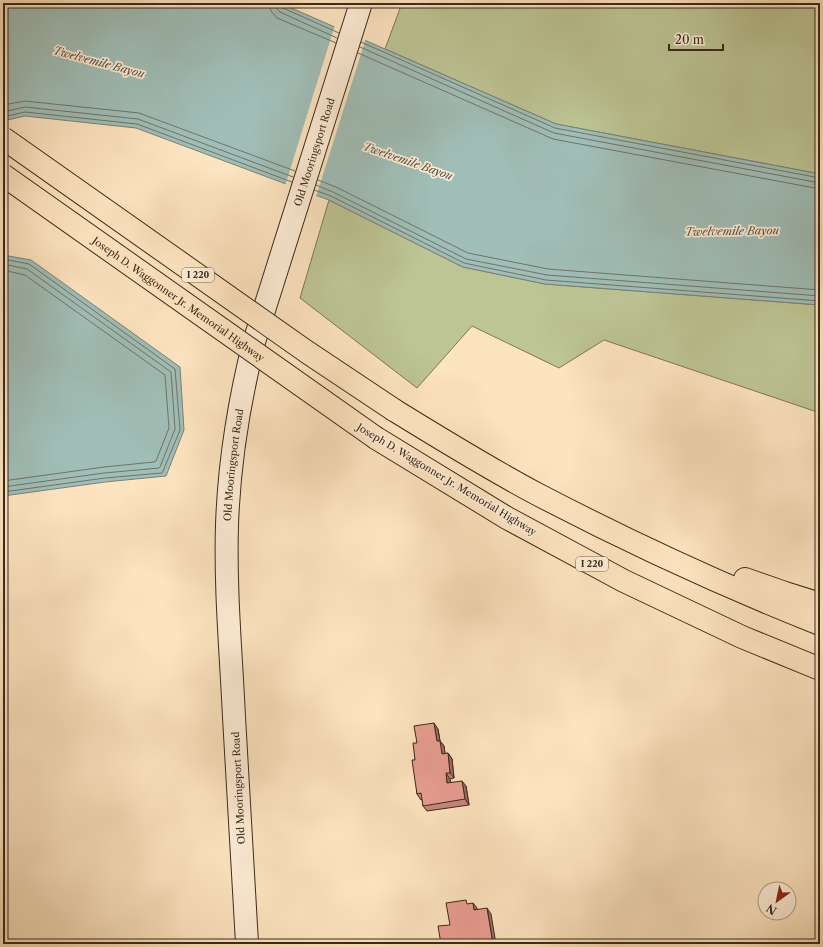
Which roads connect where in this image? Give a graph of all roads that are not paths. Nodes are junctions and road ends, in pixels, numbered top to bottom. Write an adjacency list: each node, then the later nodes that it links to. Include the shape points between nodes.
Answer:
1 (361, 3): 8 (main road, Old Mooringsport Road, bridge, via 254,342 244,382 232,460 227,526 227,589)
2 (3, 138): 4 (highway, I 220, bridge, via 394,410 536,493)
3 (3, 175): 7 (highway, Joseph D. Waggonner Jr. Memorial Highway / I 220, bridge, via 376,438 507,518 624,581 742,637)
4 (599, 525): 5 (highway); 6 (highway, I 220, via 684,566)
5 (820, 604)
6 (820, 624)
7 (820, 668)
8 (247, 944)

